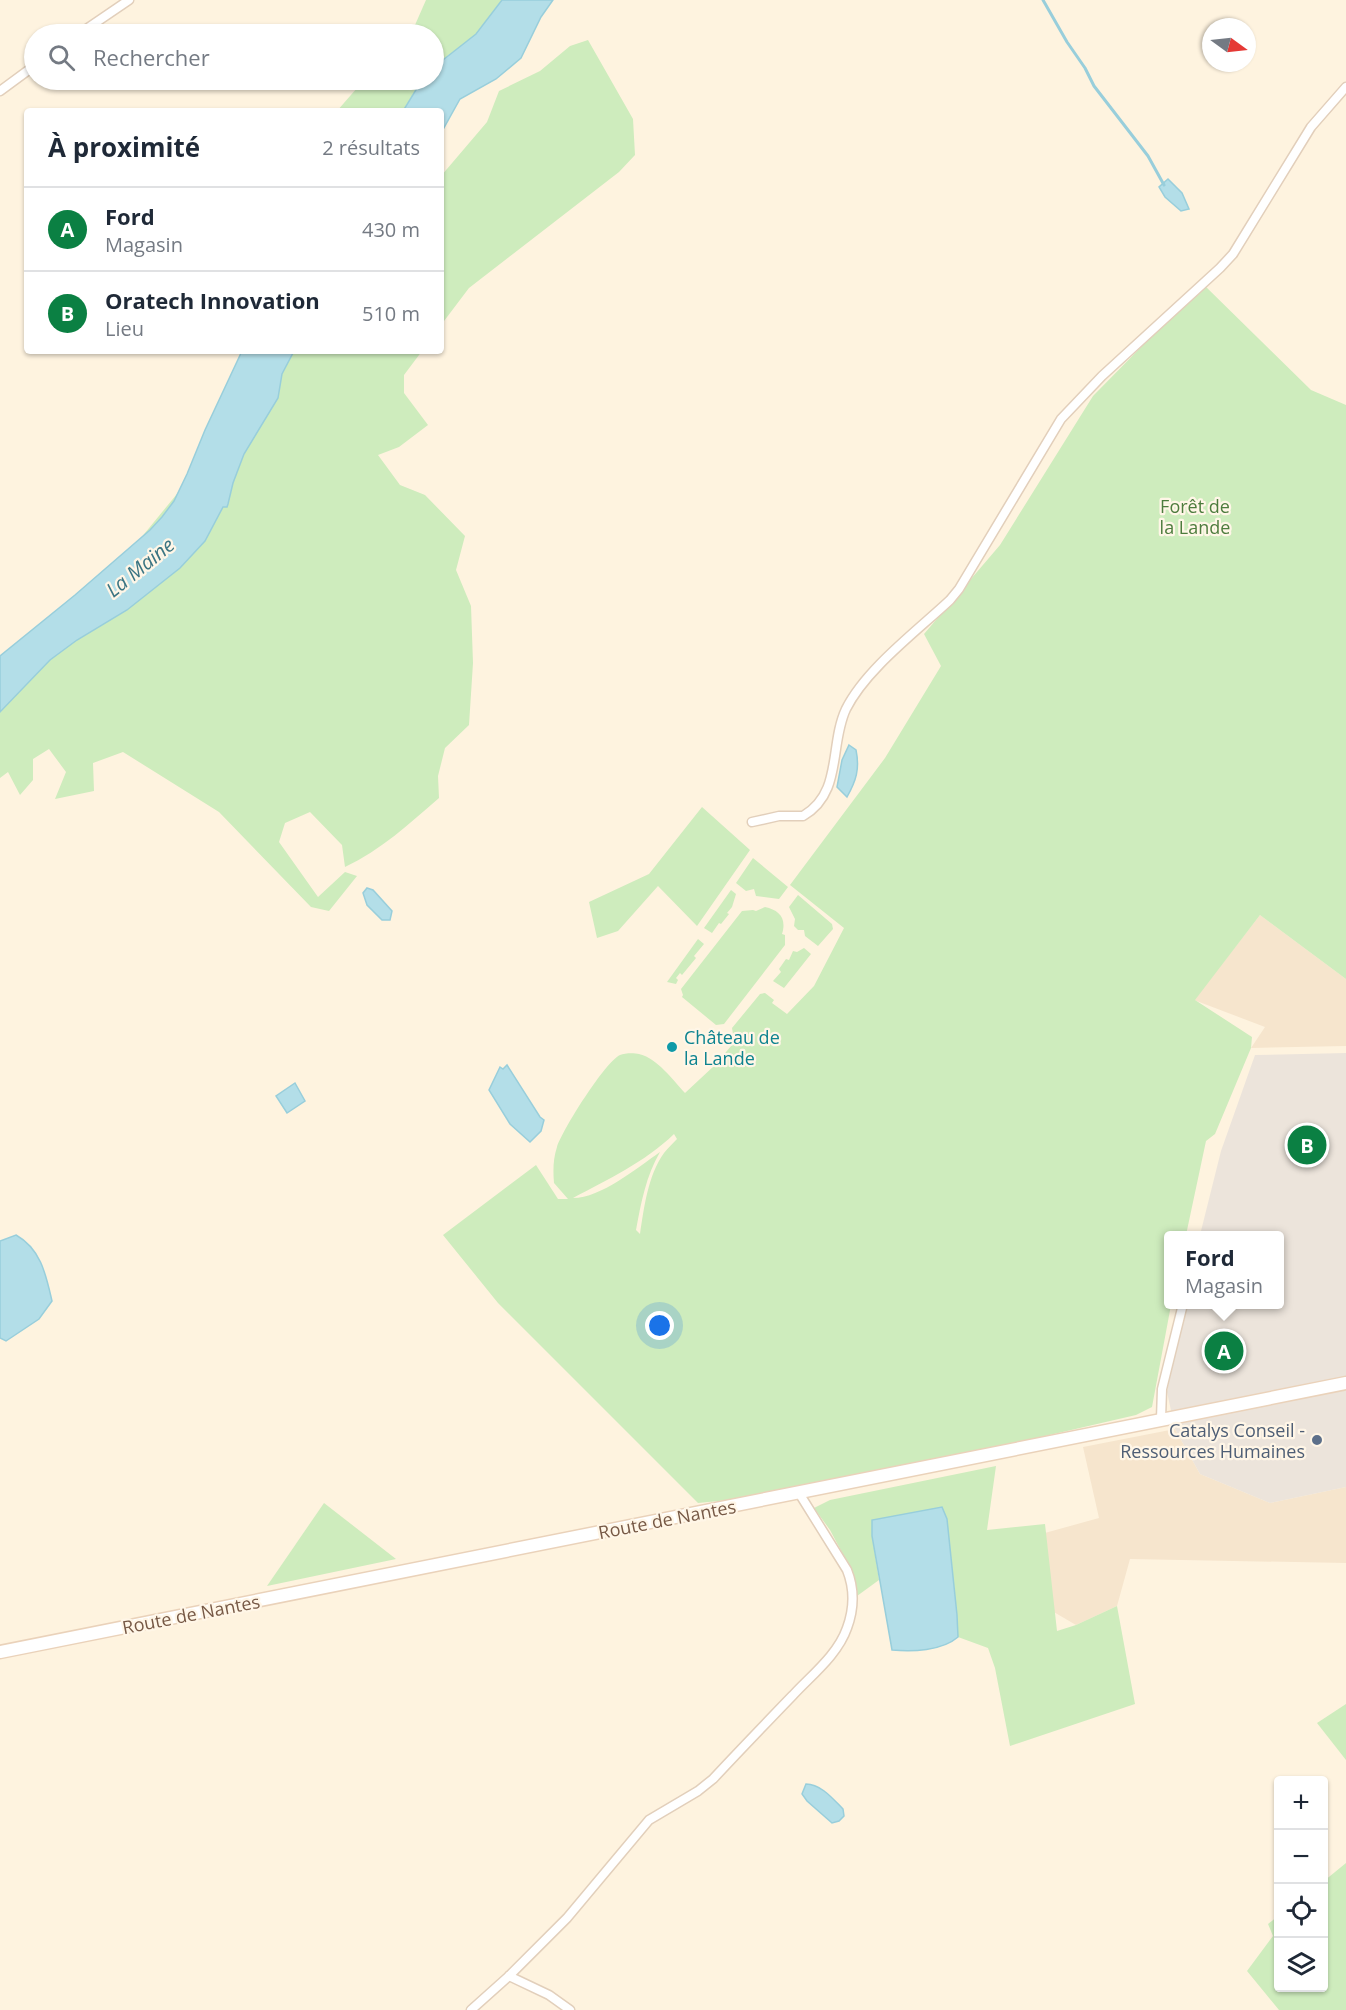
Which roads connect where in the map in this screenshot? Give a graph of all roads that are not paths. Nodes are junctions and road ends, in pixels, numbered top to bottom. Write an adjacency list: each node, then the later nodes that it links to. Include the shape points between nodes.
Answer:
1 (129, 0): 2 (street)
2 (94, 24)
3 (24, 73): 5 (street)
4 (1346, 87): 6 (street, via 1311,127 1233,254 1068,410 959,589 854,696 841,724 829,786 819,802 803,816)
5 (0, 91)
6 (752, 822)
7 (1182, 1309): 9 (street, via 1162,1389)
8 (1342, 1386): 9 (main road, Route de Nantes)
9 (1161, 1419): 10 (main road, Route de Nantes)
10 (799, 1493): 11 (main road, Route de Nantes); 12 (street, via 853,1584 850,1616 840,1641 713,1779 649,1820 567,1918)
11 (0, 1652)
12 (509, 1976): 13 (street); 14 (street)
13 (471, 2010)
14 (570, 2010)

